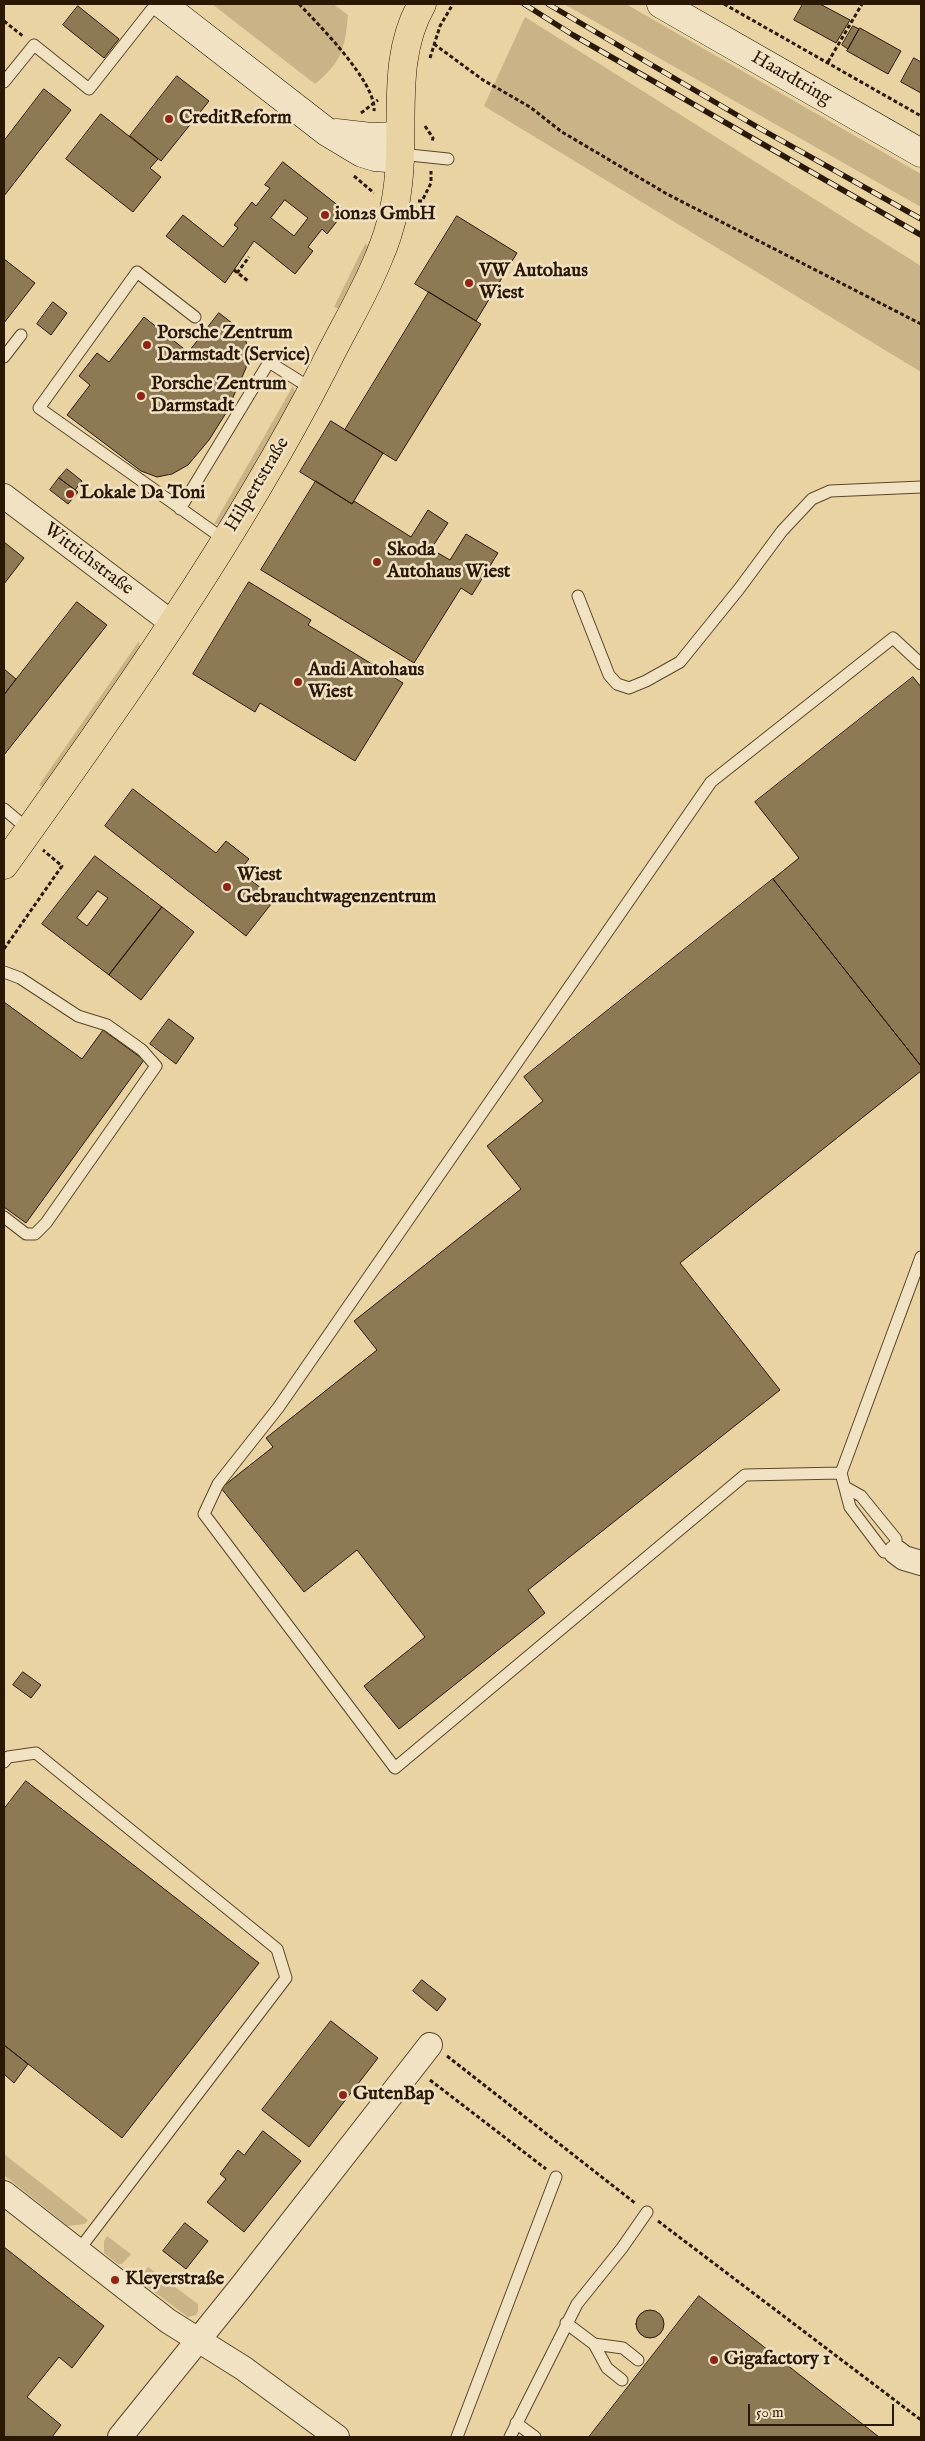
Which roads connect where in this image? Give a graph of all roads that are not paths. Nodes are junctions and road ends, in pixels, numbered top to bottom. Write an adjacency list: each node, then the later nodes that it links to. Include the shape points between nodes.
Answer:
1 (156, 4): 6 (lane, via 89,89 34,45)
2 (162, 4): 8 (main road, via 327,132 371,137)
3 (422, 4): 8 (main road, Hilpertstraße, via 403,58)
4 (661, 4): 9 (main road, Haardtring)
5 (699, 4): 7 (main road, Haardtring)
6 (4, 82)
7 (921, 132)
8 (400, 150): 10 (lane); 14 (main road, Hilpertstraße, via 395,209 379,258)
9 (921, 153)
10 (448, 159)
11 (194, 317): 17 (lane, via 137,272 39,408)
12 (21, 335): 13 (lane)
13 (4, 357)
14 (313, 389): 17 (lane, via 269,362); 18 (main road, Hilpertstraße)
15 (921, 487): 19 (lane, via 830,491 812,499 782,531 680,662 629,688 617,684 609,675)
16 (4, 496): 20 (street, Wittichstraße)
17 (180, 509): 18 (lane)
18 (225, 540): 20 (main road, Hilpertstraße)
19 (578, 596)
20 (172, 623): 23 (main road, Hilpertstraße)
21 (921, 664): 28 (lane, via 893,638 711,782 278,1408 218,1484 204,1514 395,1768 745,1475)
22 (4, 809): 23 (lane)
23 (36, 839): 24 (main road, Hilpertstraße)
24 (4, 865)
25 (4, 972): 26 (lane, via 20,978 78,1016 107,1025 142,1050 156,1066 35,1234 26,1234)
26 (4, 1217)
27 (921, 1257): 28 (lane)
28 (840, 1473): 29 (lane)
29 (845, 1487): 30 (lane, via 861,1496 896,1539); 30 (lane, via 850,1507 884,1552)
30 (896, 1552): 31 (street)
31 (921, 1564)
32 (4, 1762): 37 (lane, via 8,1757 36,1753 277,1949 286,1978)
33 (430, 2045): 39 (street)
34 (556, 2177): 46 (lane)
35 (4, 2193): 37 (street)
36 (646, 2212): 38 (lane)
37 (78, 2251): 39 (street, via 168,2321)
38 (566, 2323): 40 (lane); 43 (lane)
39 (198, 2340): 44 (street); 45 (street, via 243,2368)
40 (594, 2344): 41 (lane, via 623,2348); 42 (lane, via 606,2368)
41 (638, 2360)
42 (622, 2380)
43 (516, 2422): 47 (lane); 48 (lane)
44 (120, 2437)
45 (337, 2437)
46 (457, 2437)
47 (510, 2437)
48 (535, 2437)

